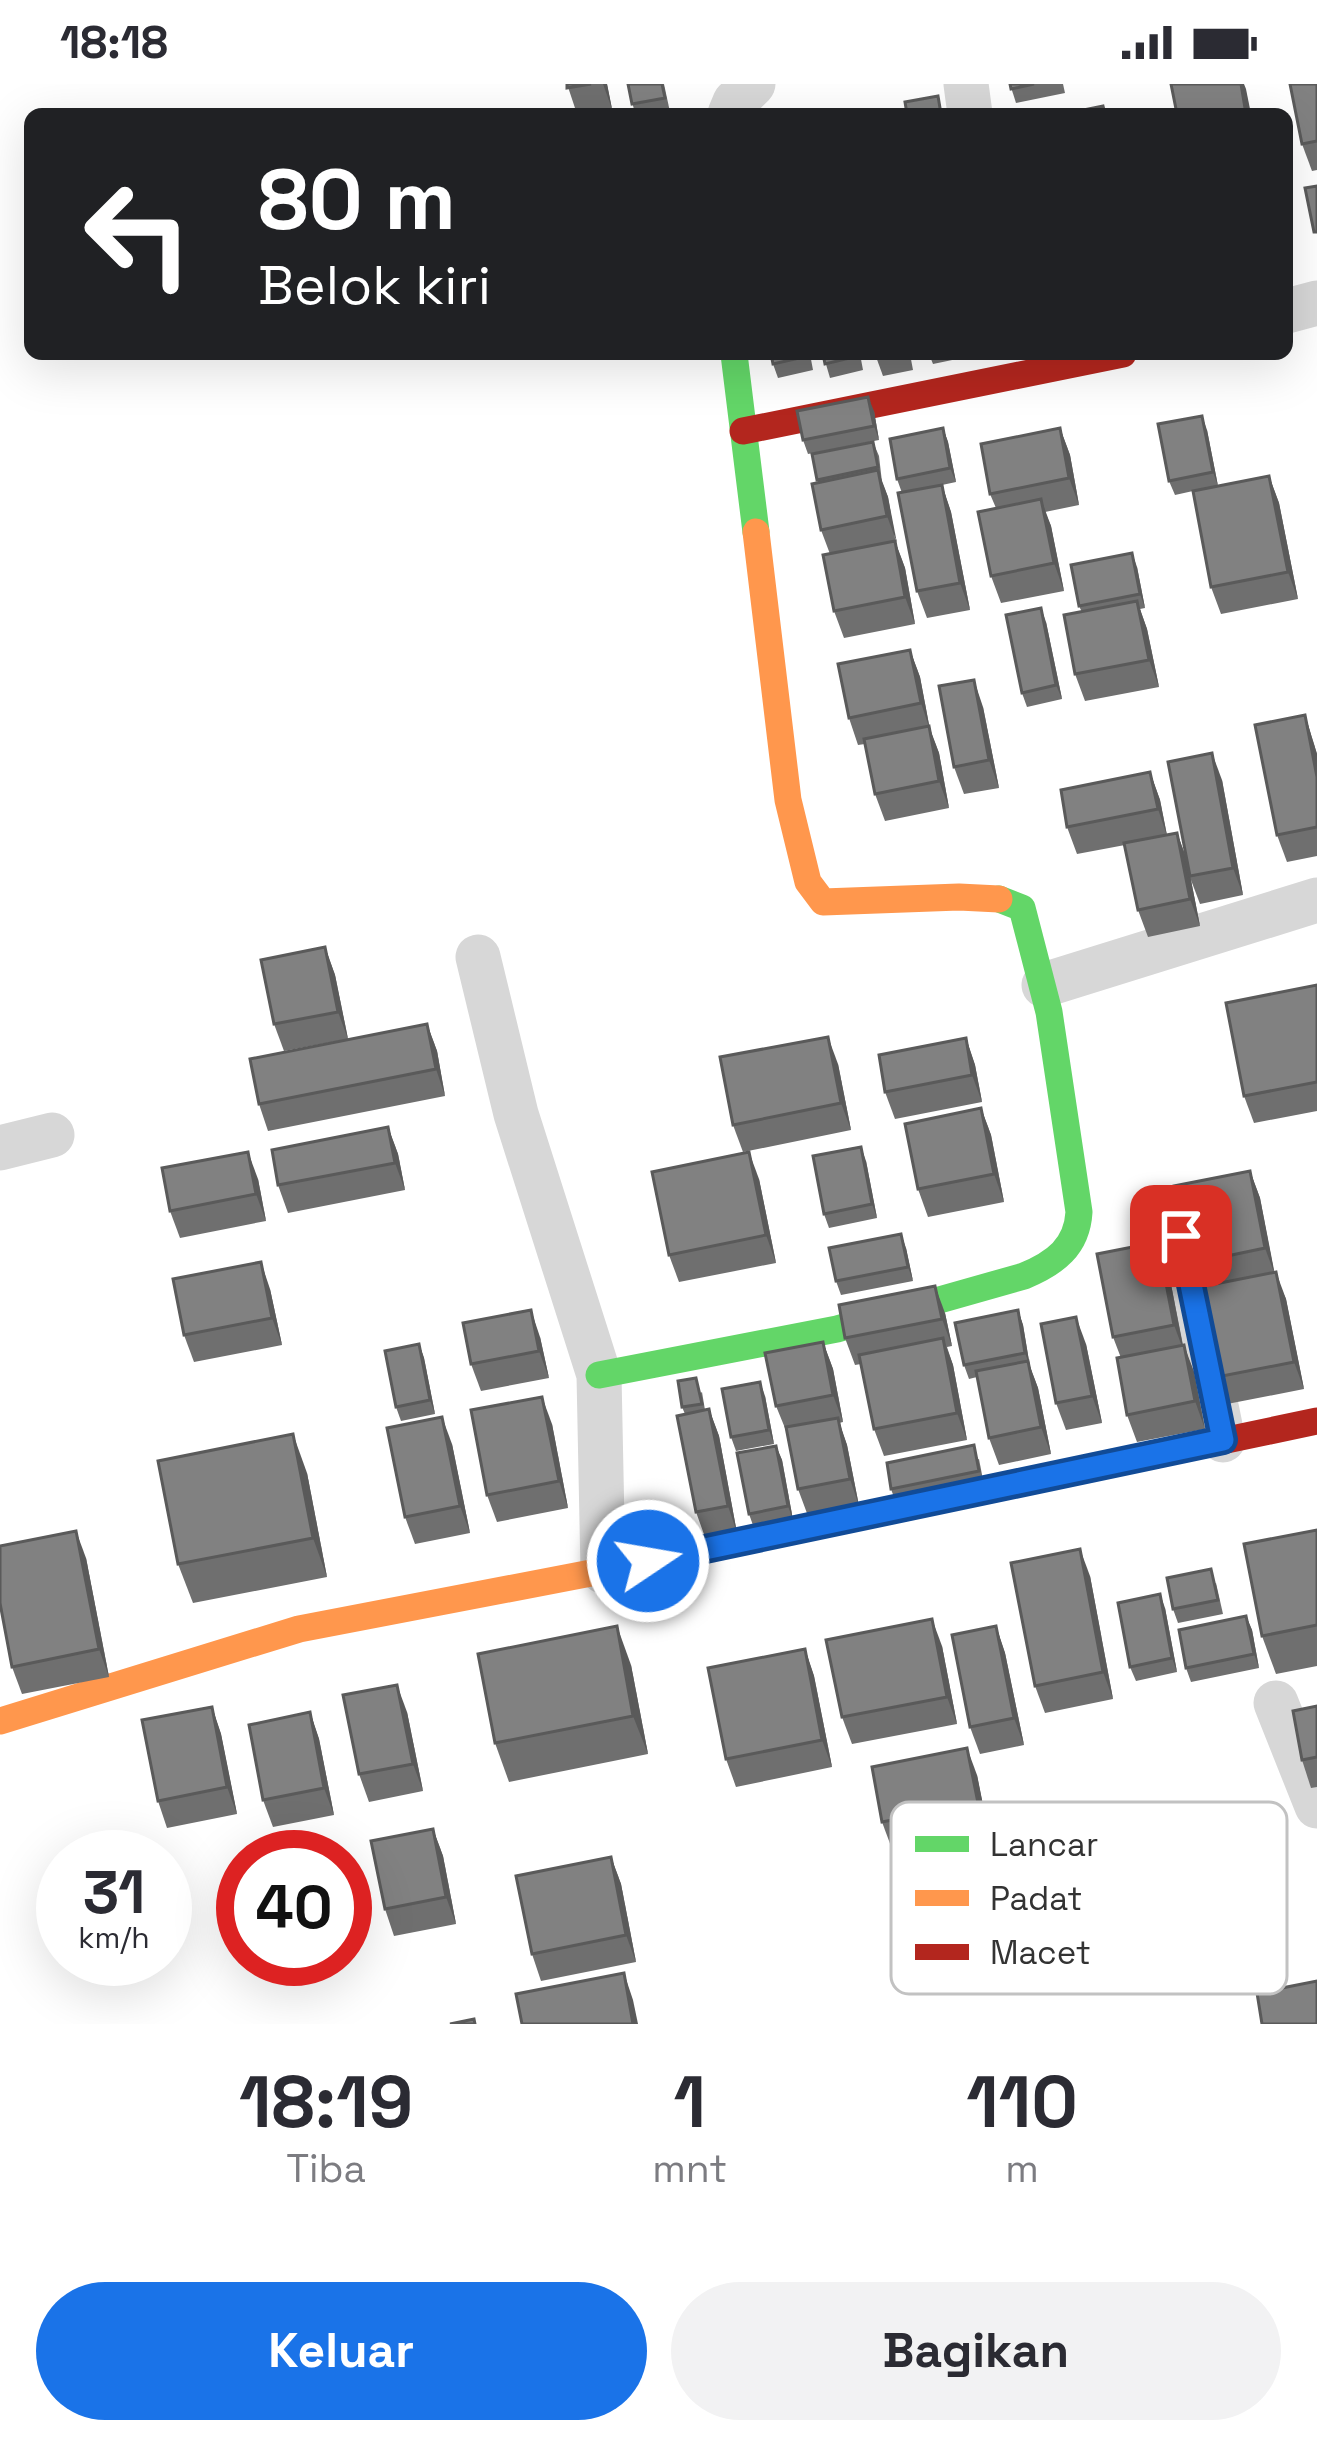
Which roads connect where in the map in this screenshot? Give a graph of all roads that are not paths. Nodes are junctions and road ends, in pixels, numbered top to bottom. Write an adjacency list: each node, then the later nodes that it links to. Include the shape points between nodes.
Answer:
1 (753, 84): 2 (street)
2 (732, 108)
3 (735, 360): 6 (street)
4 (1068, 360): 5 (street)
5 (1012, 366): 6 (street)
6 (743, 431): 9 (street, via 788,800 808,882 823,902 848,906 977,896 1011,901 1032,926)
7 (1317, 900): 9 (street)
8 (478, 957): 13 (street, via 516,1114)
9 (1043, 985): 13 (street, via 1079,1190 1081,1227 1063,1256 1024,1276 837,1329)
10 (52, 1135): 11 (street)
11 (0, 1148)
12 (1181, 1236): 15 (street)
13 (599, 1375): 16 (street)
14 (1317, 1421): 15 (street)
15 (1223, 1440): 16 (street)
16 (603, 1570): 18 (street, via 299,1629)
17 (1276, 1702): 19 (street)
18 (0, 1721)
19 (1317, 1806)

